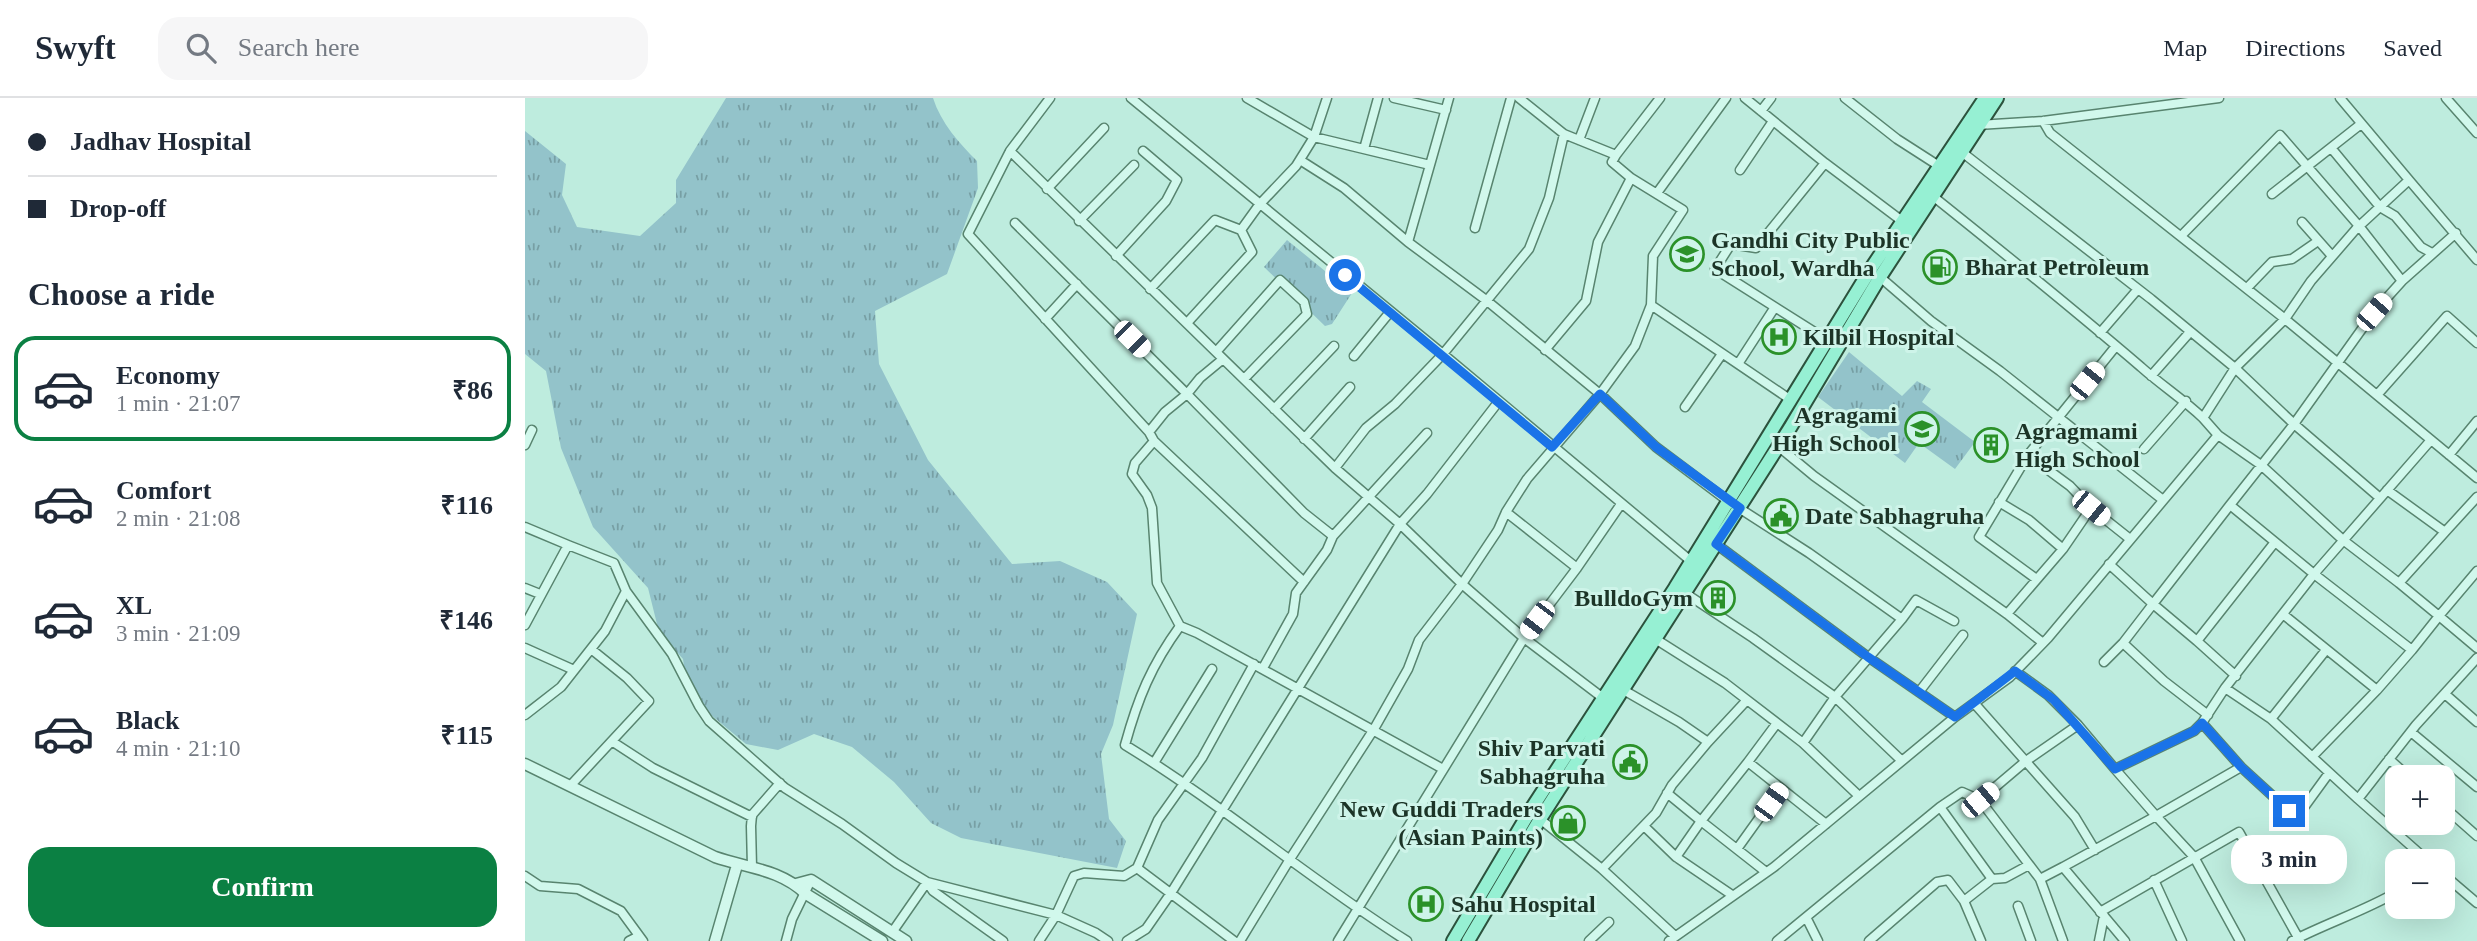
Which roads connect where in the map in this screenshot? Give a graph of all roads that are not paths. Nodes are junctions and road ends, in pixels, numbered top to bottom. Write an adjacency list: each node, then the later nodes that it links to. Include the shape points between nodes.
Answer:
1 (1131, 98): 51 (street)
2 (1249, 98): 30 (street)
3 (1327, 98): 30 (street)
4 (1378, 98): 32 (street)
5 (1394, 98): 21 (street)
6 (1450, 98): 21 (street)
7 (1511, 98): 58 (street)
8 (1519, 98): 29 (street)
9 (1595, 98): 31 (street)
10 (1660, 98): 37 (street)
11 (1726, 98): 48 (street)
12 (1745, 98): 22 (street)
13 (1771, 98): 22 (street)
14 (1844, 98): 42 (street)
15 (1985, 98): 26 (main road)
16 (1997, 98): 26 (main road)
17 (2219, 98): 24 (street)
18 (2340, 98): 25 (street)
19 (2446, 98): 28 (street)
20 (1046, 100): 35 (street)
21 (1446, 110): 41 (street)
22 (1761, 111): 23 (street)
23 (1773, 121): 39 (street); 44 (street)
24 (2043, 121): 26 (street); 61 (street, via 2050,133)
25 (2361, 124): 33 (street); 46 (street)
26 (1975, 125): 36 (main road); 42 (main road)
27 (1104, 128): 47 (street)
28 (2477, 133)
29 (1564, 134): 31 (street); 74 (street, via 1549,198 1529,249)
30 (1314, 137): 32 (street); 38 (street)
31 (1579, 140): 37 (street)
32 (1364, 149): 41 (street)
33 (2332, 149): 43 (street); 52 (street)
34 (1143, 150): 65 (street, via 1177,180 1166,201)
35 (1010, 151): 47 (street); 79 (street, via 968,234)
36 (1963, 153): 50 (main road); 73 (street)
37 (1616, 155): 45 (street, via 1612,162)
38 (1300, 160): 51 (street); 63 (street, via 1344,188)
39 (1825, 163): 54 (street); 76 (street, via 1756,248 1731,244 1715,269)
40 (1134, 165): 53 (street)
41 (1430, 165): 63 (street)
42 (1939, 166): 54 (main road)
43 (2308, 168): 49 (street); 57 (street); 61 (street, via 2282,137 2276,136)
44 (1740, 170)
45 (1631, 178): 48 (street); 87 (street, via 1598,242 1586,301)
46 (2409, 180): 52 (street); 60 (street)
47 (1047, 188): 53 (street)
48 (1657, 193): 75 (street, via 1683,210 1653,256)
49 (2272, 194)
50 (1934, 197): 68 (main road); 81 (street)
51 (1259, 205): 59 (street); 77 (street)
52 (2380, 207): 57 (street); 64 (street)
53 (1079, 220): 65 (street)
54 (1902, 221): 83 (main road)
55 (2302, 222): 62 (street)
56 (1016, 223): 70 (street)
57 (2359, 226): 66 (street); 69 (street)
58 (1475, 228)
59 (1241, 230): 72 (street, via 1215,220); 80 (street, via 1252,252)
60 (2456, 233): 64 (street); 67 (street)
61 (2181, 236): 71 (street)
62 (2318, 241): 66 (street); 71 (street, via 2291,259 2272,262)
63 (1408, 242): 74 (street)
64 (2432, 253): 69 (street)
65 (1116, 256): 72 (street)
66 (2332, 256): 78 (street)
67 (2477, 260)
68 (1880, 277): 107 (street); 119 (main road)
69 (2402, 281): 93 (street)
70 (1077, 284): 79 (street); 99 (street)
71 (2246, 288): 78 (street)
72 (1150, 289): 80 (street)
73 (2138, 289): 81 (street); 82 (street)
74 (1486, 300): 87 (street); 89 (street)
75 (1651, 305): 90 (street); 100 (street, via 1635,346)
76 (1775, 307): 83 (street); 94 (street)
77 (1390, 312): 89 (street); 91 (street)
78 (2285, 318): 93 (street); 95 (street)
79 (1045, 319): 112 (street)
80 (1187, 323): 88 (street)
81 (2100, 332): 86 (street)
82 (2190, 332): 95 (street); 96 (street)
83 (1827, 340): 102 (main road)
84 (2477, 343): 101 (street, via 2447,316)
85 (1334, 346): 106 (street)
86 (2116, 346): 96 (street); 107 (street)
87 (1545, 350): 100 (street)
88 (1216, 352): 92 (street); 97 (street, via 1280,280 1304,302 1307,314)
89 (1443, 354): 103 (street); 125 (street, via 1366,428)
90 (1722, 354): 94 (street); 105 (street)
91 (1354, 356)
92 (1223, 359): 97 (street); 99 (street)
93 (2338, 363): 101 (street); 110 (street)
94 (1738, 365): 102 (street)
95 (2235, 368): 108 (street); 110 (street)
96 (2151, 376): 104 (street)
97 (1244, 379): 106 (street)
98 (1350, 387): 115 (street)
99 (1187, 394): 112 (street); 141 (street, via 1304,513)
100 (1600, 394): 120 (street); 134 (street, via 1656,447)
101 (2377, 395): 116 (street)
102 (1791, 400): 134 (main road)
103 (1499, 401): 120 (street); 138 (street)
104 (2186, 401): 108 (street); 121 (street)
105 (1685, 407)
106 (1274, 409): 115 (street)
107 (2058, 416): 122 (street); 131 (street)
108 (2203, 418): 114 (street)
109 (2477, 421): 123 (street)
110 (2294, 424): 124 (street); 130 (street)
111 (532, 430): 118 (street)
112 (1149, 432): 117 (street)
113 (1427, 433): 129 (street)
114 (2218, 435): 124 (street); 131 (street)
115 (1304, 439): 125 (street)
116 (2431, 440): 123 (street); 127 (street)
117 (1154, 441): 154 (street); 168 (street, via 1135,463 1132,474 1152,508 1157,583)
118 (525, 445)
119 (1778, 446): 134 (main road); 162 (street, via 1834,492)
120 (1552, 447): 133 (street); 137 (street)
121 (2144, 449)
122 (2028, 455): 132 (street); 136 (street)
123 (2449, 455): 126 (street)
124 (2261, 466): 135 (street); 143 (street)
125 (1335, 468): 129 (street)
126 (2477, 478)
127 (2387, 490): 130 (street); 140 (street)
128 (2477, 497): 140 (street)
129 (1369, 498): 138 (street); 141 (street)
130 (2380, 498): 143 (street)
131 (2163, 500): 142 (street)
132 (1999, 502): 147 (street); 153 (street, via 1979,537)
133 (1621, 504): 148 (street); 150 (street)
134 (1734, 504): 145 (main road); 148 (main road); 165 (street)
135 (2230, 505): 144 (street); 161 (street)
136 (2091, 508): 142 (street); 147 (street)
137 (1506, 512): 150 (street); 156 (street)
138 (1400, 524): 156 (street); 190 (street)
139 (525, 527): 146 (street)
140 (2445, 532): 155 (street)
141 (1333, 536): 154 (street)
142 (2130, 539): 149 (street)
143 (2343, 540): 152 (street); 155 (street)
144 (2275, 542): 152 (street); 172 (street)
145 (1716, 544): 159 (main road); 180 (street)
146 (568, 545): 158 (street, via 614,563); 160 (street)
147 (2063, 549): 153 (street)
148 (1692, 562): 189 (main road)
149 (2109, 564): 161 (street); 173 (street)
150 (1577, 568): 170 (street)
151 (2477, 571): 164 (street)
152 (2314, 574): 163 (street); 179 (street)
153 (2035, 578): 162 (street)
154 (1304, 582): 183 (street, via 1296,593 1293,614)
155 (2399, 583): 164 (street)
156 (1462, 584): 170 (street); 207 (street, via 1419,640)
157 (525, 588): 160 (street)
158 (627, 591): 177 (street); 225 (street, via 672,654 709,721)
159 (1685, 593): 171 (main road); 195 (street)
160 (540, 594): 167 (street)
161 (2153, 604): 172 (street); 174 (street)
162 (2007, 614): 173 (street)
163 (2284, 615): 178 (street); 187 (street)
164 (2439, 617): 176 (street); 179 (street)
165 (1902, 619): 166 (street, via 1916,600); 180 (street)
166 (1954, 621)
167 (525, 625)
168 (1180, 626): 183 (street); 217 (street, via 1159,655 1136,704 1125,745)
169 (1963, 635): 193 (street)
170 (1524, 638): 196 (street); 221 (street)
171 (1657, 640): 189 (main road); 197 (street)
172 (2197, 641): 187 (street)
173 (2043, 643): 186 (street)
174 (2123, 643): 182 (street); 200 (street)
175 (525, 648): 185 (street)
176 (2477, 648)
177 (590, 649): 185 (street); 209 (street, via 649,701)
178 (2326, 650): 192 (street); 202 (street)
179 (2411, 650): 192 (street)
180 (1868, 657): 193 (street); 195 (street)
181 (2477, 658): 194 (street)
182 (2104, 662)
183 (1259, 666): 190 (street); 224 (street)
184 (1212, 668): 217 (street)
185 (574, 670): 199 (street, via 561,687)
186 (2015, 671): 198 (street); 205 (street)
187 (2236, 676): 191 (street)
188 (1919, 679): 193 (street)
189 (1617, 686): 196 (main road); 210 (street); 238 (main road)
190 (1299, 688): 207 (street); 234 (street)
191 (2225, 688): 200 (street); 202 (street)
192 (2377, 690): 212 (street)
193 (1919, 692): 201 (street)
194 (2445, 694): 203 (street); 208 (street)
195 (1835, 697): 211 (street); 214 (street)
196 (1603, 698): 278 (main road, via 1530,811)
197 (1747, 701): 204 (street); 210 (street)
198 (1974, 704): 201 (street); 215 (street)
199 (525, 715)
200 (2207, 715): 206 (street)
201 (1955, 717): 214 (street)
202 (2271, 719): 212 (street)
203 (2477, 722)
204 (1777, 723): 211 (street); 216 (street)
205 (2078, 725): 215 (street); 222 (street)
206 (2198, 727): 220 (street); 222 (street)
207 (1374, 729): 221 (street); 248 (street)
208 (2411, 732): 213 (street); 227 (street)
209 (613, 742): 226 (street); 236 (street, via 653,768)
210 (1709, 742): 229 (street)
211 (1803, 743): 230 (street)
212 (2312, 757): 223 (street)
213 (2389, 759): 219 (street); 231 (street)
214 (1902, 761): 230 (street)
215 (2026, 761): 232 (street); 245 (street, via 2075,817)
216 (1748, 762): 228 (street); 239 (street)
217 (1154, 763): 224 (street)
218 (525, 764): 226 (street)
219 (2396, 765)
220 (2241, 767): 223 (street, via 2296,814); 235 (street)
221 (1443, 769): 271 (street)
222 (2115, 769): 235 (street)
223 (2329, 772): 231 (street)
224 (1185, 782): 234 (street); 253 (street, via 1158,820)
225 (779, 783): 236 (street); 261 (street)
226 (570, 786): 249 (street)
227 (2477, 787)
228 (1780, 789): 240 (street); 243 (street)
229 (1668, 792): 239 (street); 241 (street)
230 (1859, 796): 240 (street)
231 (2358, 799): 244 (street)
232 (1980, 800): 233 (street, via 1962,792); 250 (street)
233 (1940, 807): 257 (street); 274 (street)
234 (1223, 809): 248 (street); 264 (street)
235 (2156, 816): 245 (street); 247 (street)
236 (752, 817): 251 (street)
237 (2455, 817): 242 (street)
238 (1540, 819): 254 (street); 278 (main road)
239 (1701, 821): 243 (street); 246 (street)
240 (1826, 824): 255 (street)
241 (1644, 826): 246 (street); 254 (street)
242 (2477, 836)
243 (1737, 849): 255 (street)
244 (2414, 849)
245 (2095, 850): 252 (street)
246 (1676, 857): 266 (street)
247 (2194, 857): 260 (street); 280 (street, via 2239,832); 304 (street)
248 (1290, 859): 271 (street); 291 (street)
249 (737, 865): 251 (street); 282 (street)
250 (2029, 865): 257 (street, via 2005,878); 258 (street)
251 (752, 867): 262 (street)
252 (2063, 867): 258 (street); 272 (street)
253 (1137, 868): 264 (street); 273 (street, via 1124,876 1074,876)
254 (1602, 869): 279 (street)
255 (1766, 872): 266 (street)
256 (525, 876): 277 (street, via 540,886 578,889 621,911)
257 (1992, 879): 268 (street)
258 (2040, 879): 300 (street)
259 (811, 880): 262 (street); 265 (street); 276 (street)
260 (2154, 880): 272 (street); 303 (street)
261 (927, 882): 273 (street); 276 (street); 286 (street)
262 (796, 884): 265 (street)
263 (2455, 884): 269 (street)
264 (1171, 893): 289 (street, via 1146,929); 290 (street)
265 (806, 894): 283 (street); 284 (street)
266 (1732, 895): 279 (street)
267 (2385, 899): 280 (street)
268 (1964, 901): 297 (street, via 1948,880 1937,882); 298 (street)
269 (2477, 903)
270 (2018, 906): 299 (street)
271 (1359, 910): 292 (street); 293 (street)
272 (2102, 914): 301 (street); 302 (street)
273 (1056, 915): 287 (street); 288 (street)
274 (1807, 919): 295 (street); 296 (street)
275 (1609, 922): 294 (street)
276 (893, 931): 285 (street)
277 (641, 938): 281 (street)
278 (1465, 938)
279 (1672, 938)
280 (2297, 940)
281 (629, 941)
282 (715, 941)
283 (786, 941)
284 (883, 941)
285 (906, 941)
286 (1003, 941)
287 (1039, 941)
288 (1108, 941)
289 (1127, 941)
290 (1234, 941)
291 (1240, 941)
292 (1338, 941)
293 (1408, 941)
294 (1589, 941)
295 (1777, 941)
296 (1818, 941)
297 (1869, 941)
298 (1981, 941)
299 (2031, 941)
300 (2063, 941)
301 (2099, 941)
302 (2125, 941)
303 (2182, 941)
304 (2240, 941)

